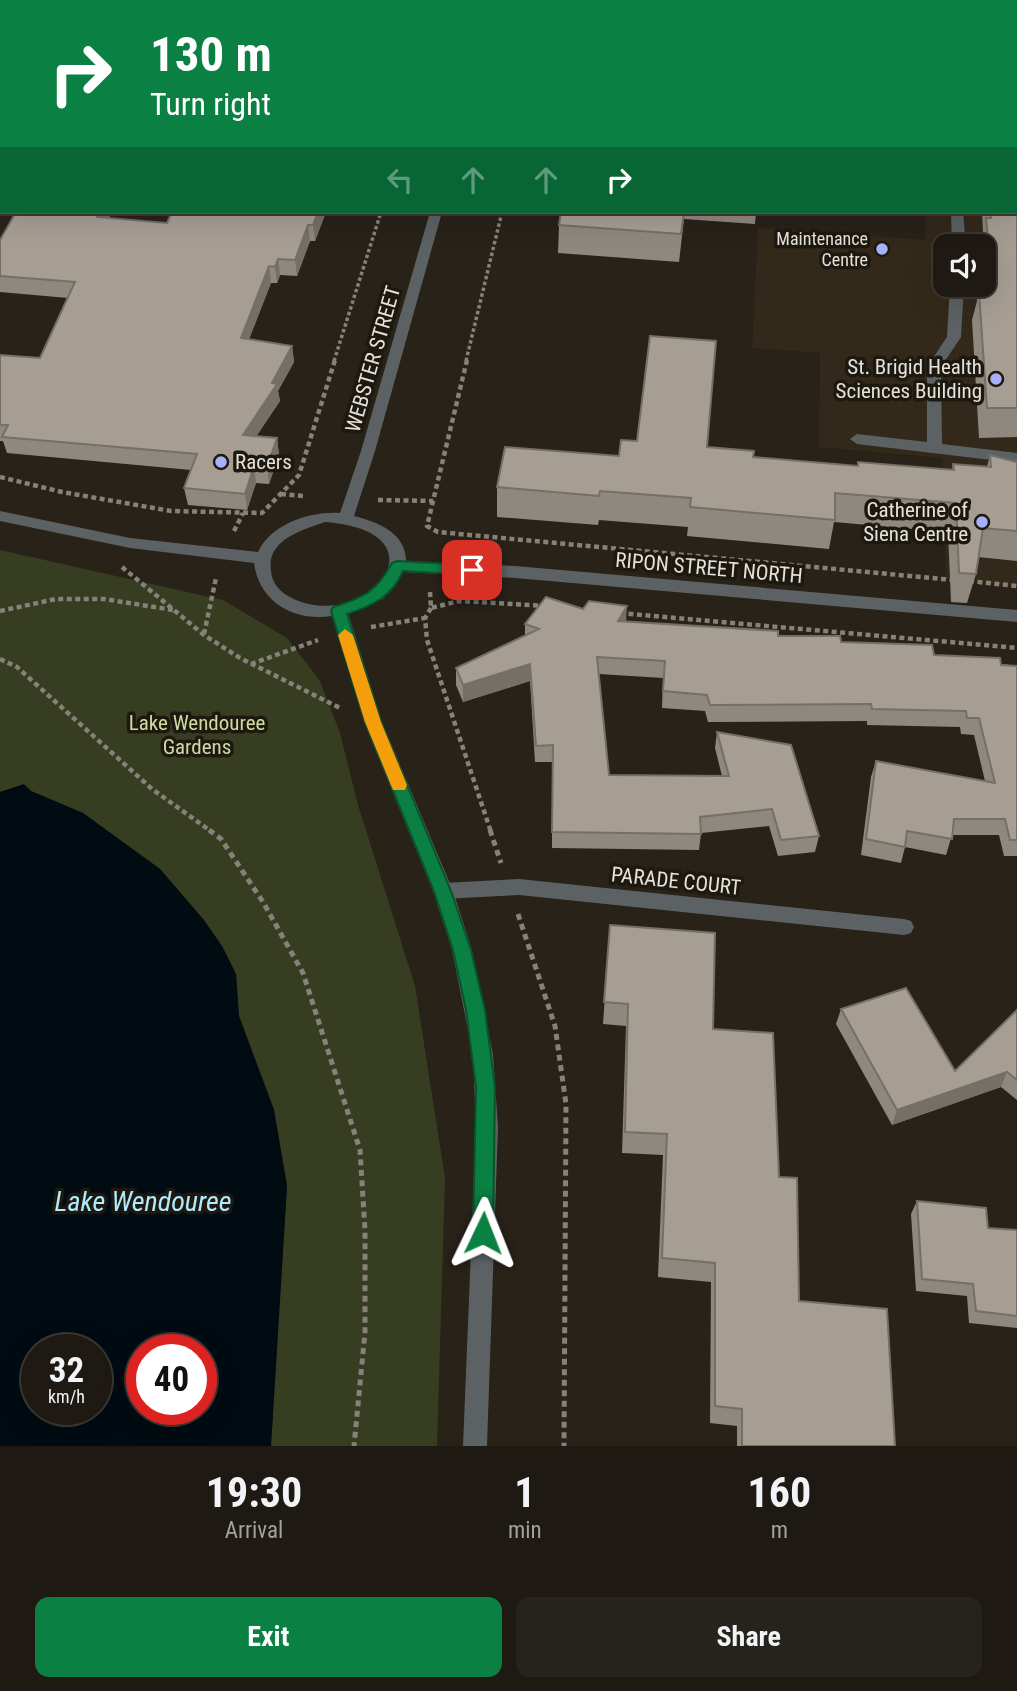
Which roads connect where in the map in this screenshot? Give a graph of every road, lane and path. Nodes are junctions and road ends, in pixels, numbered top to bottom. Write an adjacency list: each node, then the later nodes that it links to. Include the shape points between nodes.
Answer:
1 (380, 214): 11 (path, via 299,475 262,513 171,511)
2 (435, 214): 13 (street, WEBSTER STREET)
3 (502, 214): 17 (path, via 427,526 438,532)
4 (957, 214): 5 (street)
5 (958, 234)
6 (956, 297): 8 (street, via 954,337 934,367)
7 (857, 439): 8 (street)
8 (936, 446): 9 (street, via 950,443); 10 (street, via 950,452)
9 (1017, 449)
10 (1017, 458)
11 (0, 477)
12 (0, 516): 14 (street)
13 (346, 517): 15 (street, via 302,521 283,530); 16 (street, via 379,529 397,552)
14 (103, 540): 15 (street); 21 (path, via 118,564)
15 (261, 558): 23 (street, via 267,588 281,600 300,608)
16 (397, 566): 23 (street, via 380,592); 25 (street, RIPON STREET NORTH, via 515,572)
17 (1017, 586)
18 (459, 601): 19 (path)
19 (548, 606)
20 (431, 608): 29 (path, via 425,618 427,640)
21 (174, 610): 22 (path, via 104,599 56,599); 28 (path, via 240,658)
22 (0, 611)
23 (339, 611): 28 (street)
24 (618, 612): 26 (path)
25 (1017, 616)
26 (1017, 648)
27 (0, 659): 32 (path, via 16,667 152,789 221,839 303,973 360,1150 365,1332)
28 (373, 722): 30 (street)
29 (508, 886): 30 (street, PARADE COURT); 31 (street, PARADE COURT); 34 (path, via 555,1026 566,1104)
30 (443, 891): 33 (street, via 462,950 486,1087)
31 (904, 927)
32 (354, 1446)
33 (475, 1446)
34 (564, 1446)

